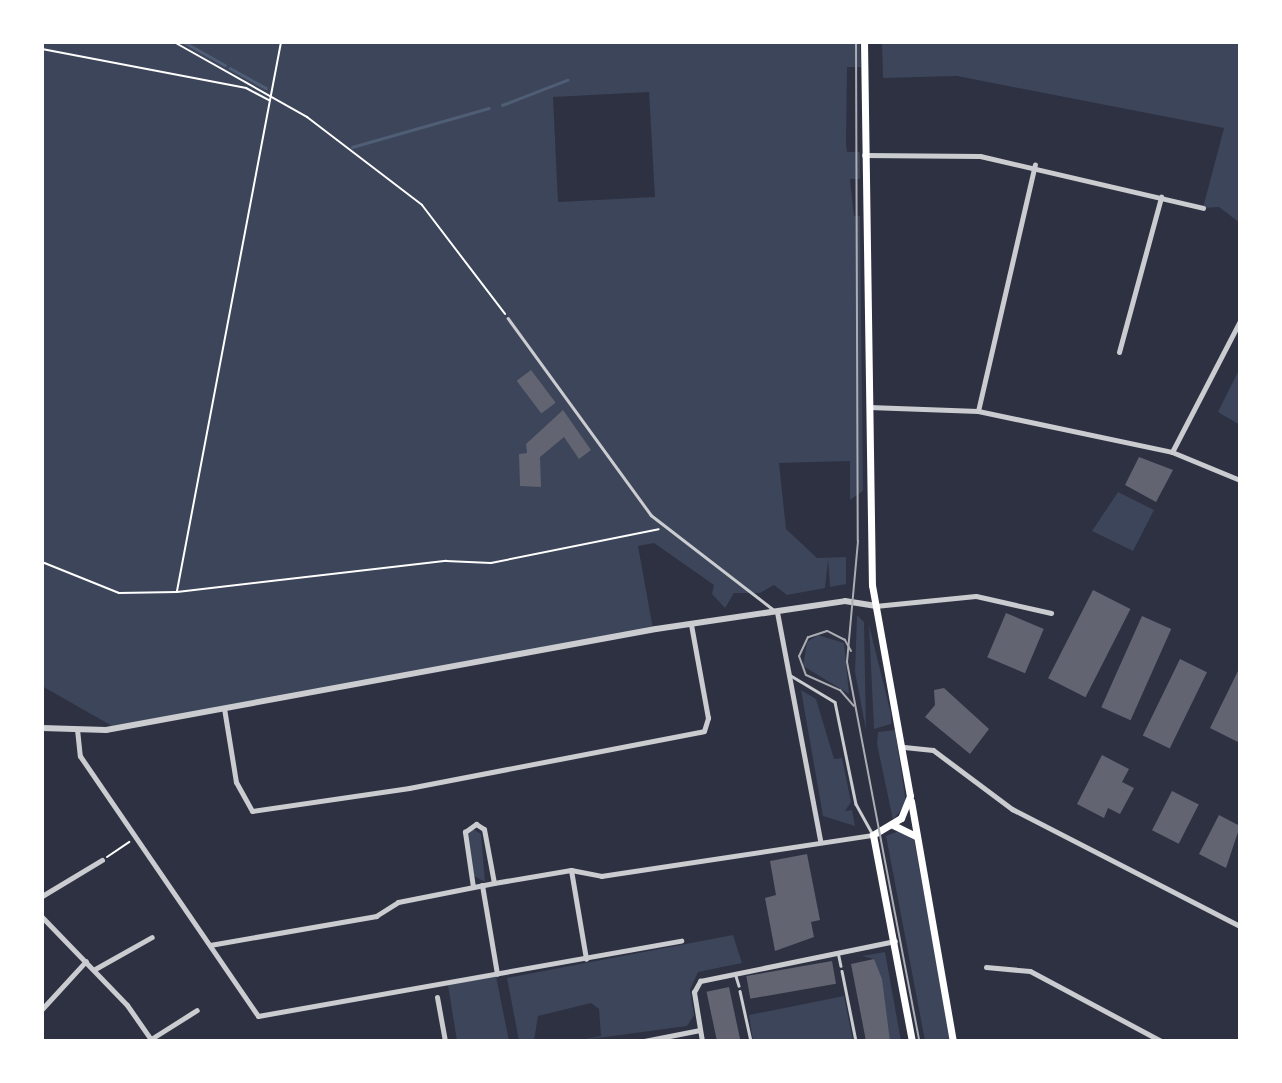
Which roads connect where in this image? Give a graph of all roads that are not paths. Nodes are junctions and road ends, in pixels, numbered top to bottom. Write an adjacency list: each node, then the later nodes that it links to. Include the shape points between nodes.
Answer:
1 (864, 42): 2 (main road)
2 (864, 155): 3 (street, via 980,156); 9 (main road)
3 (1035, 164): 4 (street); 10 (street)
4 (1161, 197): 5 (street); 8 (street)
5 (1203, 208)
6 (508, 318): 14 (lane, via 664,528)
7 (1240, 321): 11 (street)
8 (1119, 352)
9 (866, 407): 10 (street); 13 (main road)
10 (978, 411): 11 (street)
11 (1172, 452): 12 (street)
12 (1240, 480)
13 (875, 606): 14 (street, via 845,601); 15 (street, via 976,596); 21 (main road)
14 (777, 612): 16 (street); 17 (street)
15 (1051, 613)
16 (691, 624): 18 (street); 18 (street, via 708,718 704,731 409,788 252,811 236,782)
17 (790, 675): 24 (lane, via 835,702 856,804); 26 (street)
18 (223, 707): 20 (street, via 106,730)
19 (42, 728): 20 (street)
20 (77, 729): 38 (street, via 80,756)
21 (904, 747): 22 (main road); 34 (street, via 933,750 1012,809)
22 (910, 796): 23 (main road); 25 (main road)
23 (893, 825): 24 (main road); 25 (main road)
24 (873, 835): 26 (street); 37 (main road)
25 (917, 836): 61 (main road)
26 (820, 840): 28 (street, via 601,876)
27 (102, 860): 32 (street)
28 (571, 870): 29 (street); 40 (street)
29 (494, 883): 30 (street); 31 (street, via 484,829 476,824 465,832)
30 (482, 885): 31 (street); 47 (street)
31 (473, 887): 38 (street, via 398,902 376,916)
32 (42, 896)
33 (42, 917): 41 (street)
34 (1240, 926)
35 (152, 937): 44 (street)
36 (681, 941): 40 (street)
37 (895, 941): 39 (street); 60 (main road)
38 (210, 945): 47 (street, via 258,1016)
39 (838, 952): 42 (lane); 46 (street)
40 (586, 959): 47 (street)
41 (86, 961): 44 (street); 51 (street)
42 (841, 966)
43 (986, 967): 62 (street, via 1030,971)
44 (95, 969): 54 (street)
45 (842, 971): 59 (lane)
46 (736, 973): 48 (lane); 53 (street, via 700,981 694,992)
47 (497, 974)
48 (739, 986)
49 (740, 991): 58 (lane)
50 (436, 997): 55 (street)
51 (42, 1009)
52 (197, 1010): 54 (street)
53 (700, 1030): 56 (street); 57 (street)
54 (152, 1040)
55 (445, 1041)
56 (644, 1041)
57 (702, 1041)
58 (751, 1041)
59 (856, 1041)
60 (912, 1041)
61 (953, 1041)
62 (1161, 1041)

